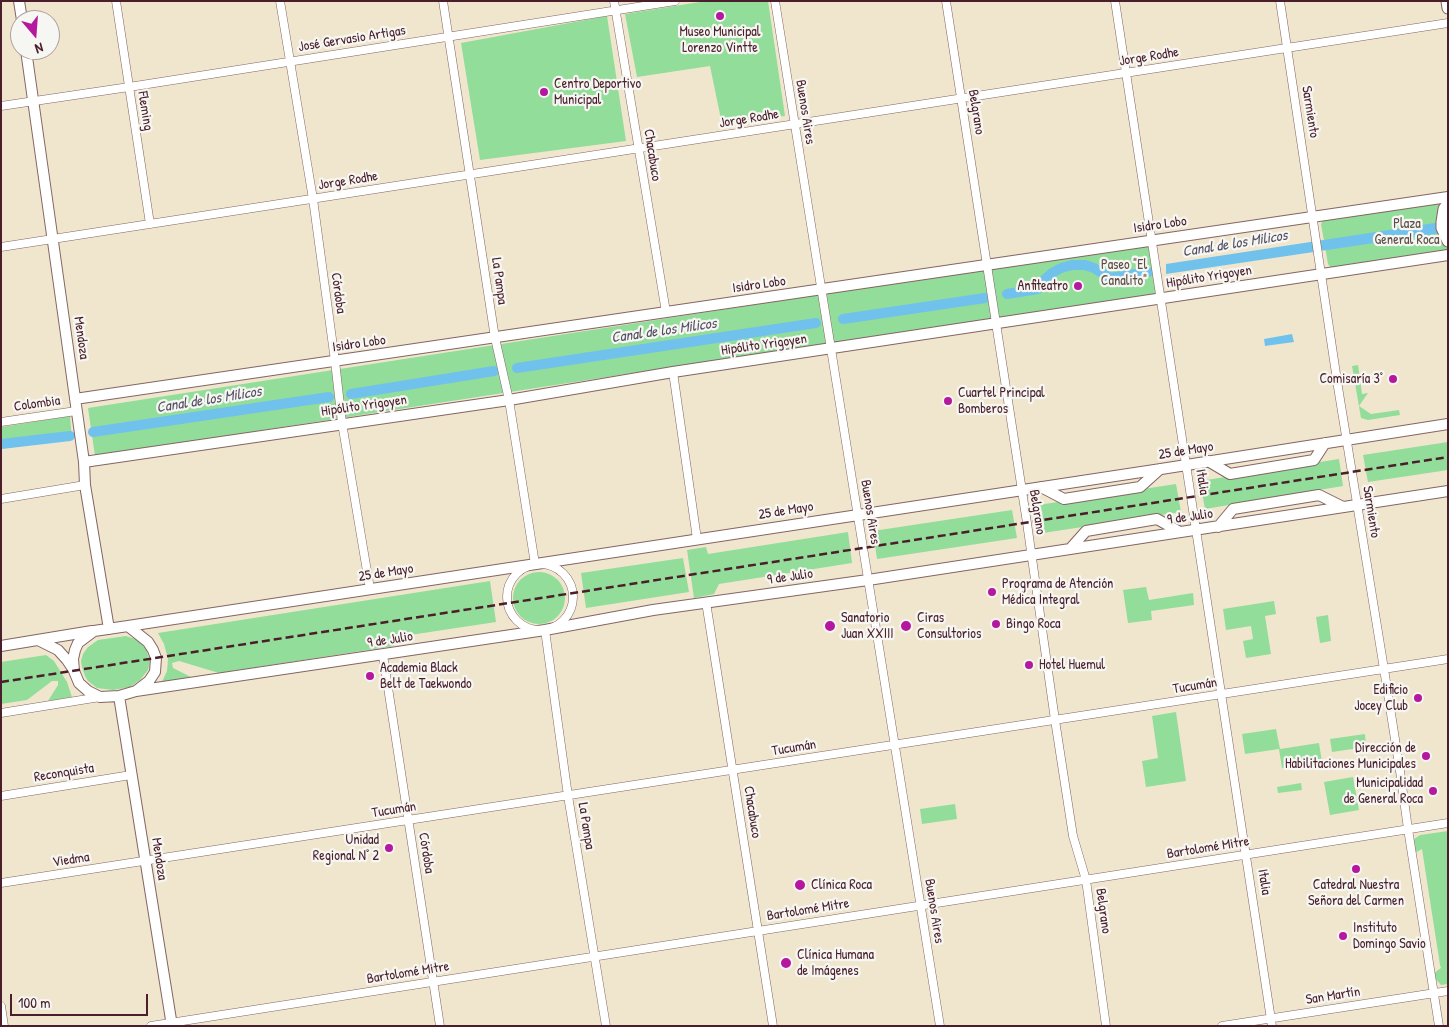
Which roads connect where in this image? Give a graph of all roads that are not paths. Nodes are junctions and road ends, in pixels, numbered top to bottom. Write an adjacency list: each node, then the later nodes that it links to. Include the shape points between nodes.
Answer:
1 (116, 1): 19 (street, Fleming)
2 (280, 1): 17 (street, Córdoba)
3 (444, 1): 14 (street, La Pampa)
4 (614, 1): 12 (street, Chacabuco)
5 (675, 1): 12 (street, José Gervasio Artigas)
6 (775, 1): 23 (street, Buenos Aires)
7 (946, 1): 20 (street, Belgrano)
8 (1115, 1): 18 (street, Italia)
9 (1280, 1): 15 (street, Sarmiento)
10 (1447, 1): 11 (main road)
11 (1448, 8)
12 (616, 10): 14 (street, José Gervasio Artigas); 24 (street, Chacabuco)
13 (1448, 23): 15 (street, Jorge Rodhe)
14 (449, 37): 17 (street, José Gervasio Artigas); 25 (street, La Pampa)
15 (1287, 48): 18 (street, Jorge Rodhe); 29 (street, Sarmiento)
16 (27, 60): 21 (main road, Mendoza)
17 (290, 62): 19 (street, José Gervasio Artigas); 27 (street, Córdoba)
18 (1127, 73): 20 (street, Jorge Rodhe); 32 (street, Italia)
19 (129, 87): 21 (street, José Gervasio Artigas); 30 (street, Fleming)
20 (961, 99): 23 (street, Jorge Rodhe); 36 (street, Belgrano)
21 (33, 101): 22 (street, José Gervasio Artigas); 31 (main road, Mendoza)
22 (1, 106)
23 (794, 124): 24 (street, Jorge Rodhe); 38 (street, Buenos Aires)
24 (638, 148): 25 (street, Jorge Rodhe); 40 (street, Chacabuco)
25 (471, 174): 27 (street, Jorge Rodhe); 42 (street, La Pampa)
26 (1448, 197): 29 (main road, Isidro Lobo)
27 (313, 199): 30 (street, Jorge Rodhe); 44 (street, Córdoba)
28 (1448, 203): 33 (main road, via 1442,222)
29 (1313, 217): 32 (main road, Isidro Lobo); 37 (street, Sarmiento)
30 (150, 224): 31 (street, Jorge Rodhe)
31 (54, 239): 34 (street, Jorge Rodhe); 46 (main road, Mendoza)
32 (1151, 241): 36 (main road, Isidro Lobo); 39 (street, Italia)
33 (1448, 241)
34 (1, 247)
35 (1448, 255): 37 (main road, Hipólito Yrigoyen)
36 (986, 265): 38 (main road, Isidro Lobo); 41 (street, Belgrano)
37 (1322, 274): 39 (main road, Hipólito Yrigoyen); 52 (street, Sarmiento)
38 (821, 289): 40 (main road, Isidro Lobo); 43 (street, Buenos Aires)
39 (1161, 298): 41 (main road, Hipólito Yrigoyen); 56 (street, Italia)
40 (666, 312): 42 (main road, Isidro Lobo)
41 (996, 324): 43 (main road, Hipólito Yrigoyen); 60 (street, Belgrano)
42 (495, 338): 44 (main road, Isidro Lobo); 47 (street, La Pampa)
43 (831, 349): 45 (main road, Hipólito Yrigoyen); 65 (street, Buenos Aires)
44 (335, 361): 46 (main road, Isidro Lobo); 50 (street, Córdoba)
45 (673, 372): 47 (main road, Hipólito Yrigoyen); 69 (street)
46 (75, 399): 48 (main road, Mendoza)
47 (509, 400): 50 (main road, Hipólito Yrigoyen); 72 (street, La Pampa)
48 (76, 411): 49 (street, Colombia); 55 (main road, Mendoza)
49 (1, 422)
50 (342, 423): 55 (main road, Hipólito Yrigoyen); 74 (street, Córdoba)
51 (1448, 424): 52 (main road, 25 de Mayo)
52 (1347, 439): 53 (main road, 25 de Mayo); 63 (street, Sarmiento)
53 (1325, 443): 54 (main road, 25 de Mayo); 54 (main road, via 1314,460 1230,474)
54 (1208, 461): 56 (main road, 25 de Mayo)
55 (84, 462): 58 (main road, Mendoza)
56 (1186, 464): 57 (main road, 25 de Mayo); 67 (street, Italia)
57 (1161, 469): 59 (main road, 25 de Mayo); 59 (main road, via 1140,487 1064,499)
58 (85, 486): 62 (street); 77 (main road, Mendoza)
59 (1041, 487): 60 (main road, 25 de Mayo)
60 (1021, 490): 65 (main road, 25 de Mayo); 71 (street, Belgrano)
61 (1448, 491): 63 (main road, 9 de Julio)
62 (1, 498)
63 (1358, 505): 64 (main road, 9 de Julio); 84 (street, Sarmiento)
64 (1343, 507): 66 (main road, 9 de Julio); 66 (main road, via 1319,495 1233,508)
65 (857, 514): 69 (main road, 25 de Mayo); 73 (street, Buenos Aires)
66 (1218, 527): 67 (main road, 9 de Julio)
67 (1196, 530): 68 (main road, 9 de Julio); 87 (street, Italia)
68 (1180, 532): 70 (main road, 9 de Julio); 70 (main road, via 1157,519 1086,531)
69 (697, 539): 72 (main road, 25 de Mayo)
70 (1070, 549): 71 (main road, 9 de Julio)
71 (1031, 556): 73 (main road, 9 de Julio); 91 (street, Belgrano)
72 (535, 564): 74 (main road, 25 de Mayo); 78 (street, via 523,568 513,578 507,603 513,616 524,626); 78 (street, via 550,565 563,573 573,592 572,607 564,620)
73 (868, 580): 75 (main road, 9 de Julio); 92 (street, Buenos Aires)
74 (370, 589): 76 (main road, 25 de Mayo)
75 (706, 602): 78 (main road, 9 de Julio); 93 (street, Chacabuco)
76 (128, 626): 77 (main road); 86 (main road, via 148,642 156,658 155,672 150,681)
77 (110, 629): 79 (main road)
78 (545, 630): 82 (main road, 9 de Julio); 96 (street, La Pampa)
79 (94, 631): 80 (main road); 85 (main road, via 78,644 73,658)
80 (38, 640): 81 (main road); 85 (main road, via 58,650)
81 (1, 646)
82 (383, 655): 86 (main road, 9 de Julio); 97 (street, Córdoba)
83 (1448, 659): 84 (street, Tucumán)
84 (1384, 669): 87 (street, Tucumán); 99 (street, Sarmiento)
85 (74, 671): 89 (main road, via 80,683)
86 (136, 691): 88 (main road)
87 (1220, 694): 91 (street, Tucumán); 100 (street, Italia)
88 (119, 696): 89 (main road); 94 (main road, Mendoza)
89 (100, 697): 90 (street)
90 (1, 713)
91 (1055, 720): 92 (street, Tucumán); 102 (street, Belgrano, via 1073,836)
92 (894, 745): 93 (street, Tucumán); 104 (street, Buenos Aires)
93 (733, 770): 96 (street, Tucumán); 105 (street, Chacabuco)
94 (131, 776): 95 (street, Reconquista); 101 (main road, Mendoza)
95 (1, 796)
96 (568, 796): 97 (street, Tucumán); 106 (street, La Pampa)
97 (408, 821): 101 (street, Tucumán); 107 (street, Córdoba)
98 (1448, 823): 99 (street, Bartolomé Mitre)
99 (1408, 829): 100 (street, Bartolomé Mitre); 109 (street, Sarmiento)
100 (1247, 854): 102 (street, Bartolomé Mitre); 111 (street, Italia)
101 (145, 862): 103 (street, Viedma); 112 (main road, Mendoza)
102 (1086, 880): 104 (street, Bartolomé Mitre); 119 (street, Belgrano)
103 (1, 883)
104 (920, 905): 105 (street, Bartolomé Mitre); 118 (street, Buenos Aires)
105 (758, 930): 106 (street, Bartolomé Mitre); 117 (street, Chacabuco)
106 (595, 956): 107 (street, Bartolomé Mitre); 116 (street, La Pampa)
107 (433, 982): 112 (street, Bartolomé Mitre); 115 (street, Córdoba)
108 (1448, 991): 109 (street, San Martín)
109 (1434, 993): 111 (street, San Martín); 121 (street, Sarmiento)
110 (1, 1006): 113 (street)
111 (1272, 1022): 120 (street, San Martín)
112 (172, 1024): 114 (street, Bartolomé Mitre)
113 (4, 1026)
114 (151, 1026)
115 (440, 1026)
116 (606, 1026)
117 (773, 1026)
118 (940, 1026)
119 (1106, 1026)
120 (1222, 1026)
121 (1440, 1026)

